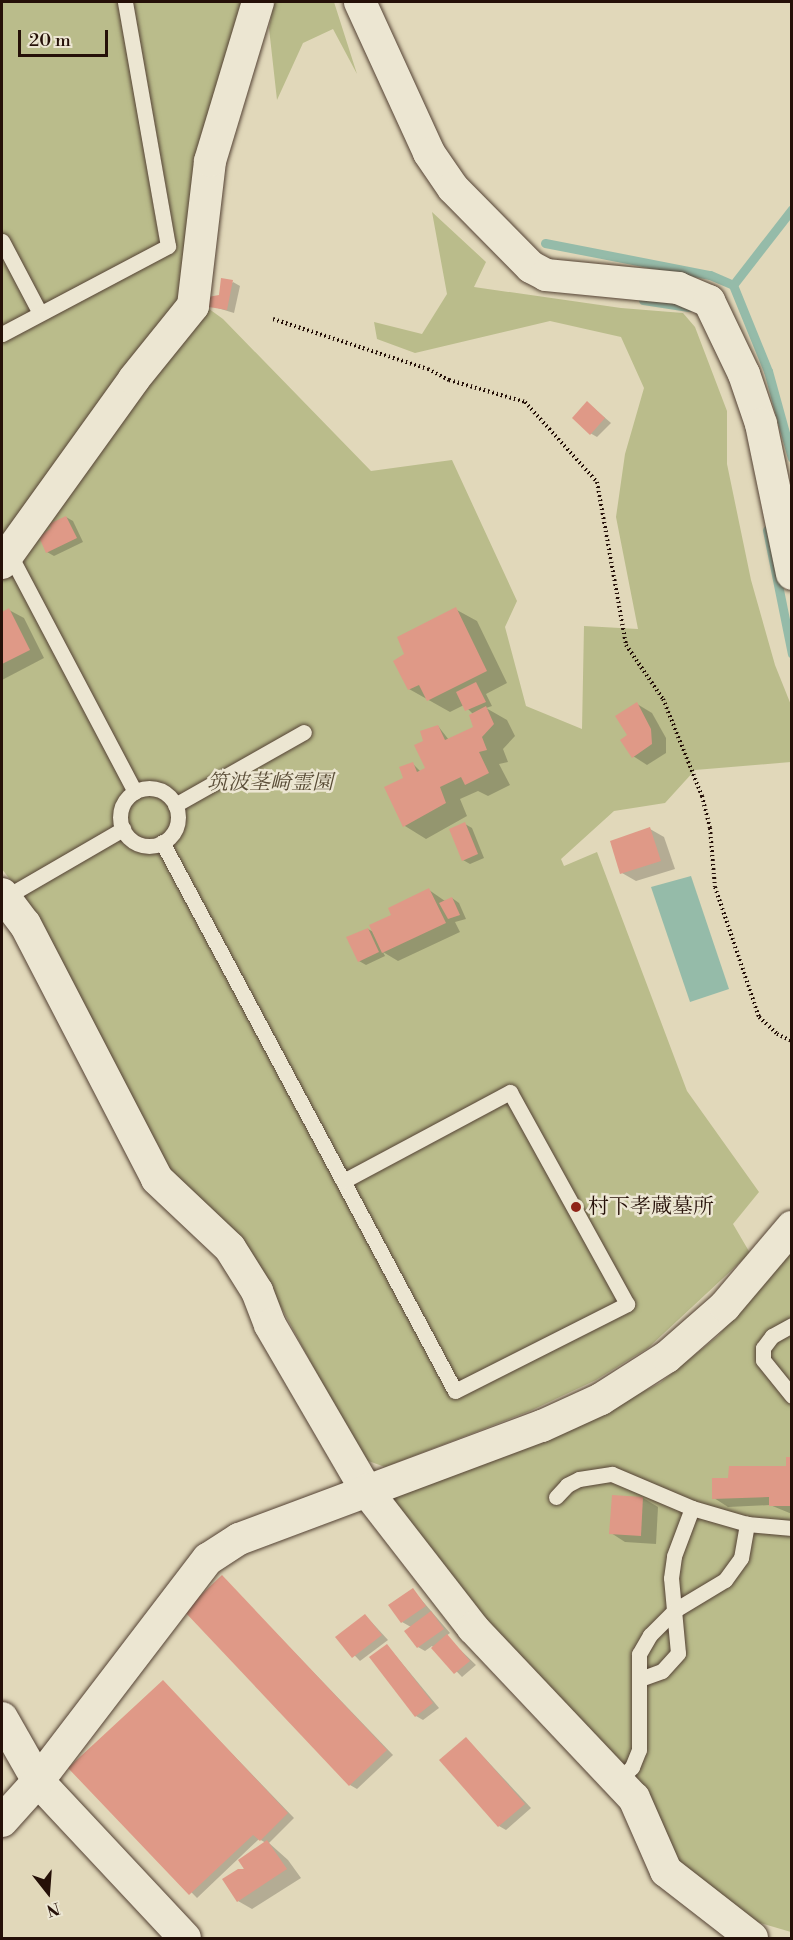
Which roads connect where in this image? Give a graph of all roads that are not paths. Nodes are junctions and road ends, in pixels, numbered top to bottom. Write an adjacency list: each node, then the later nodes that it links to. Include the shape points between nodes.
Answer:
1 (125, 2): 5 (lane, via 168,246)
2 (258, 2): 7 (street, via 210,162 193,306)
3 (360, 2): 8 (street, via 429,153 453,188 531,267 546,275 678,288 709,301 744,374 761,424)
4 (2, 241): 5 (lane)
5 (40, 313): 6 (lane)
6 (2, 334)
7 (4, 552): 10 (lane)
8 (792, 574)
9 (304, 732): 11 (lane)
10 (135, 792): 11 (lane, via 153,788 170,797); 12 (lane, via 123,804)
11 (175, 805): 13 (lane, via 174,830)
12 (123, 829): 13 (lane, via 135,842); 14 (lane)
13 (162, 842): 15 (lane)
14 (2, 897): 19 (street, via 25,924 158,1179 230,1248)
15 (343, 1181): 15 (lane, via 455,1391 627,1304 510,1092)
16 (792, 1227): 19 (street, via 725,1306 667,1356 601,1399 542,1426)
17 (792, 1325): 18 (lane, via 772,1336 763,1348 763,1360)
18 (792, 1396)
19 (366, 1490): 27 (street, via 239,1539 208,1559); 28 (street, via 473,1628)
20 (556, 1497): 21 (lane, via 579,1479 612,1474)
21 (693, 1508): 22 (lane); 24 (lane, via 674,1556 671,1578)
22 (747, 1524): 23 (lane); 24 (lane, via 741,1558 725,1580)
23 (792, 1528)
24 (675, 1610): 25 (lane, via 650,1635 639,1654); 25 (lane, via 678,1653 662,1671)
25 (640, 1679): 28 (lane, via 639,1750 632,1767)
26 (2, 1718): 27 (street)
27 (38, 1781): 29 (street); 30 (street)
28 (618, 1781): 31 (street, via 634,1798 666,1871)
29 (2, 1821)
30 (185, 1938)
31 (752, 1938)

